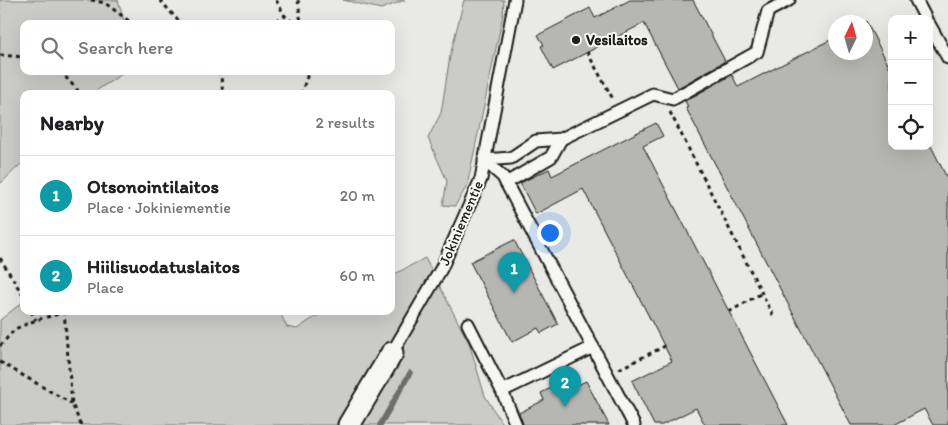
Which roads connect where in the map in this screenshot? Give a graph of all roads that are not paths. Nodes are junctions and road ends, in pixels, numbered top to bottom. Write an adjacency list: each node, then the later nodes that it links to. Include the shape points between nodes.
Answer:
1 (515, 0): 8 (lane, Jokiniementie)
2 (789, 0): 7 (lane, via 768,11 757,52 673,99 653,94)
3 (916, 0): 4 (lane)
4 (924, 15)
5 (933, 31): 6 (lane)
6 (948, 58)
7 (560, 140): 8 (lane, via 536,141 511,158); 9 (lane, via 551,157)
8 (484, 160): 9 (lane); 12 (lane, Jokiniementie, via 481,179 442,269)
9 (506, 183): 11 (lane)
10 (468, 324): 13 (lane)
11 (593, 346): 13 (lane); 16 (lane)
12 (392, 354): 14 (street, Jokiniementie)
13 (502, 391): 15 (lane)
14 (350, 425)
15 (516, 425)
16 (634, 425)

